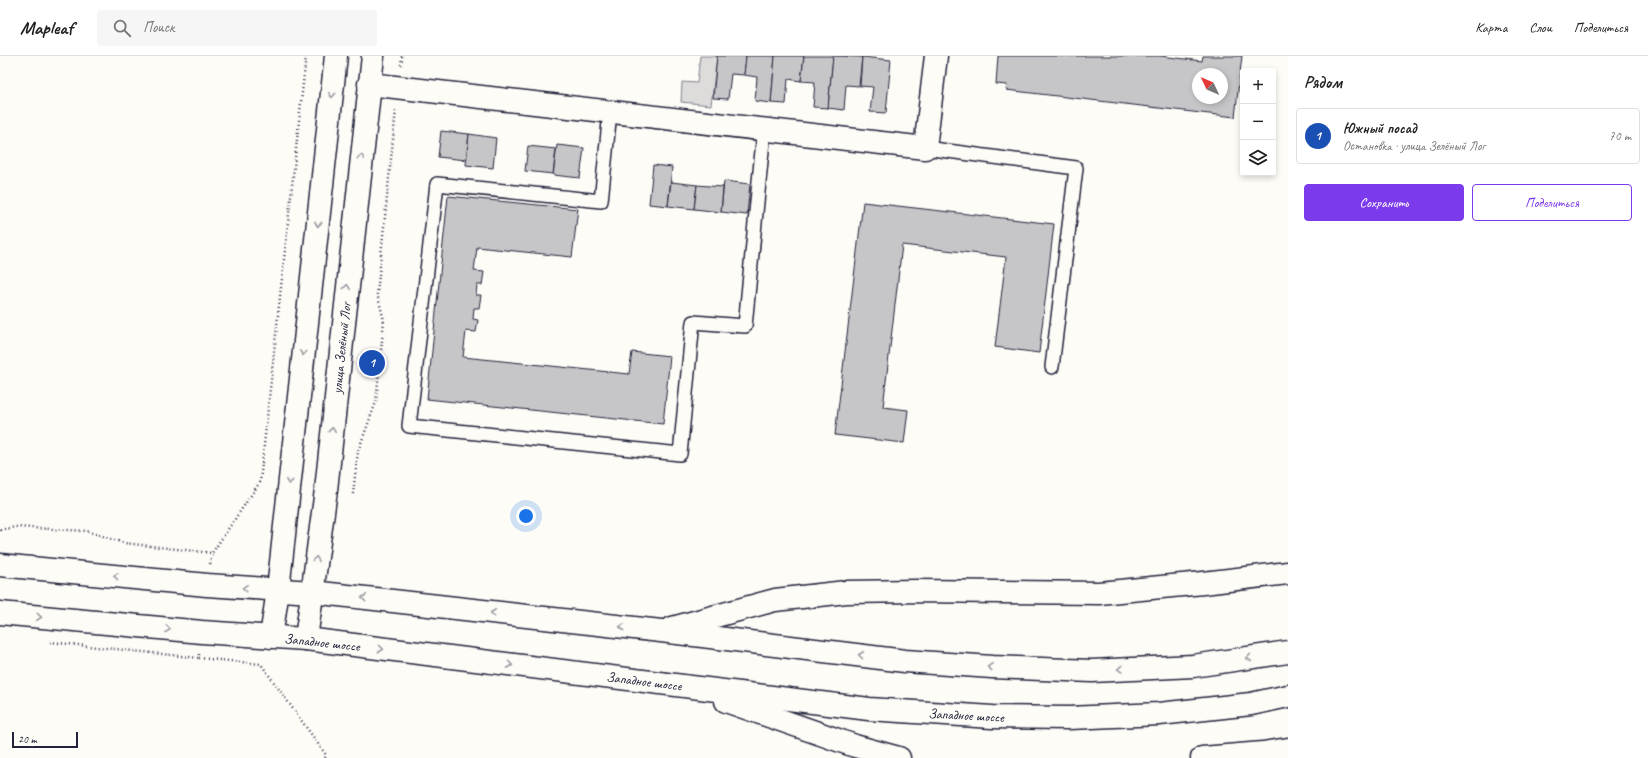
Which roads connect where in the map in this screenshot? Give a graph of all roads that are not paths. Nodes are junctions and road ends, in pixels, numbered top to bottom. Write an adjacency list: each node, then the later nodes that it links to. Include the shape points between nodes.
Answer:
1 (336, 56): 11 (street, one-way to 11)
2 (372, 56): 4 (street, улица Зелёный Лог)
3 (936, 56): 7 (street)
4 (369, 84): 5 (street); 12 (street, улица Зелёный Лог, one-way to 4)
5 (610, 112): 6 (street); 6 (lane, via 601,201 437,184 409,426 680,454 693,322 745,326)
6 (764, 130): 7 (street)
7 (925, 148): 8 (lane, via 1076,168)
8 (1052, 368)
9 (0, 565): 11 (street, one-way to 9)
10 (1288, 573): 14 (street, via 1099,593 846,592 774,600)
11 (278, 590): 12 (street); 15 (street)
12 (312, 592): 14 (street, one-way to 12); 16 (street, улица Зелёный Лог)
13 (0, 613): 15 (street, Западное шоссе, one-way to 15)
14 (661, 631): 17 (street, one-way to 14, via 1193,666 1077,670 905,661)
15 (271, 637): 16 (street, Западное шоссе)
16 (306, 639): 18 (street, Западное шоссе, one-way to 18)
17 (1288, 652)
18 (685, 686): 19 (street, Западное шоссе, via 869,709 992,717 1069,718 1159,714 1251,704); 21 (street, via 855,746)
19 (1288, 696)
20 (1288, 749): 22 (street)
21 (899, 758)
22 (1202, 758)

